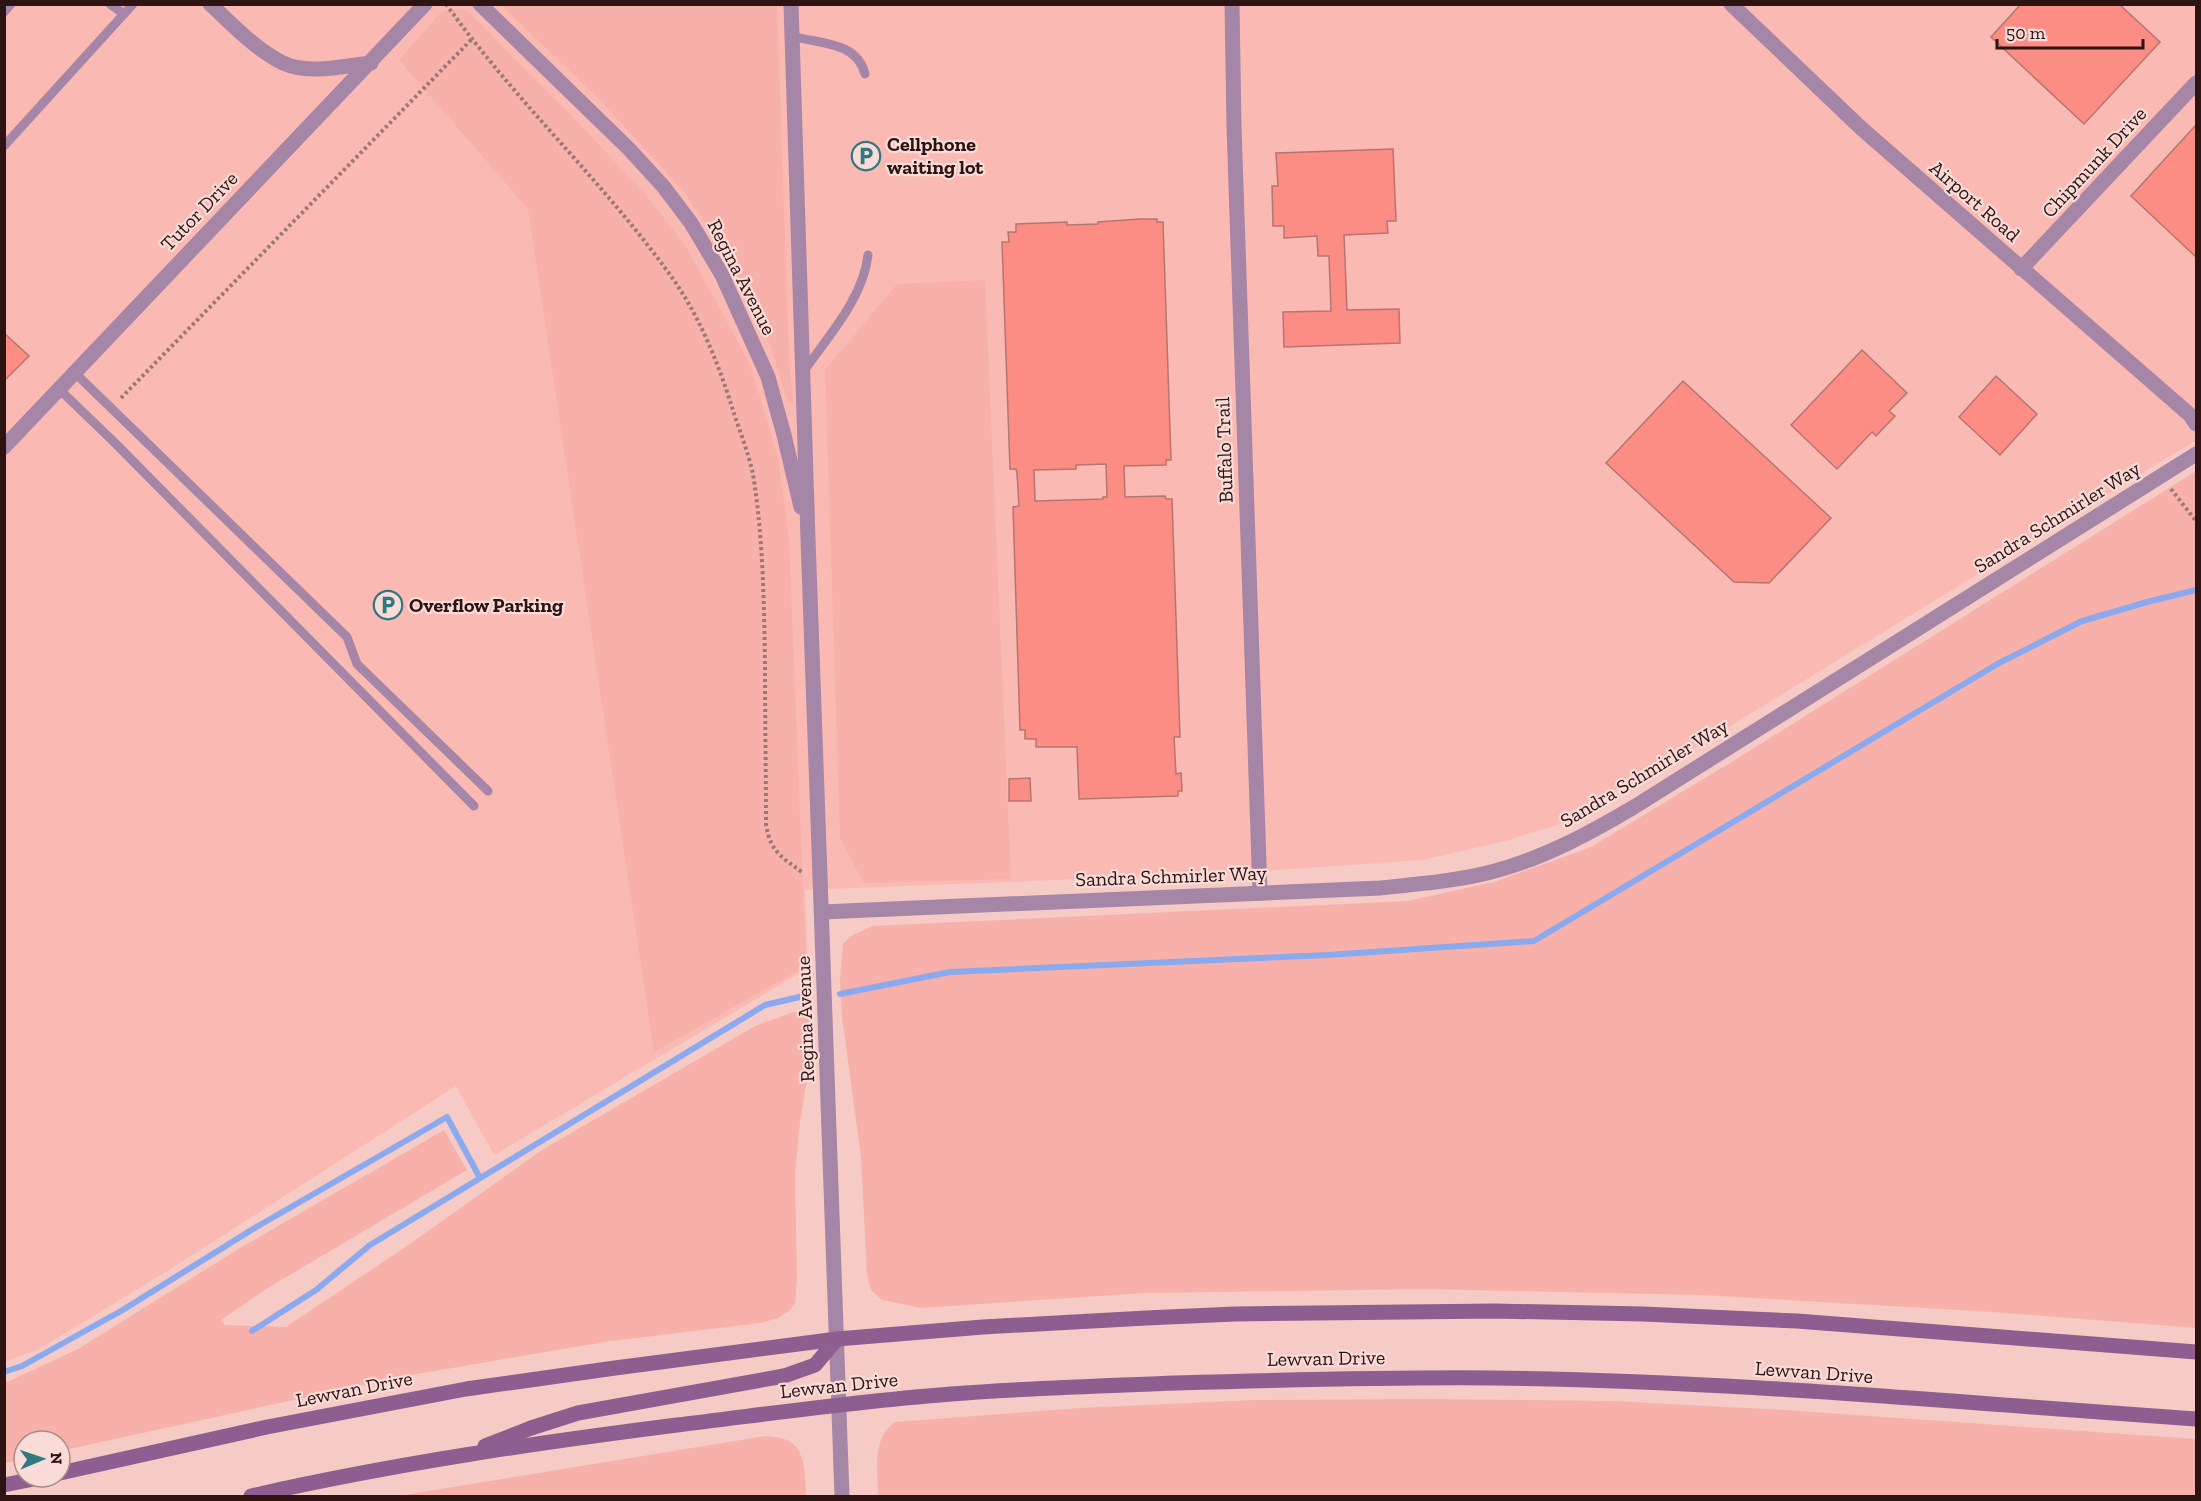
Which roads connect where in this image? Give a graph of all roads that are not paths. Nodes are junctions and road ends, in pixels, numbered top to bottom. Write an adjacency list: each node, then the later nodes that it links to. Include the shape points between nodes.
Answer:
1 (11, 4): 10 (lane)
2 (110, 4): 11 (lane)
3 (133, 4): 11 (lane)
4 (210, 4): 13 (street, via 284,63 315,68)
5 (425, 4): 13 (street, Tutor Drive)
6 (480, 4): 25 (street, Regina Avenue, via 629,149 691,223 722,274 768,377)
7 (791, 4): 12 (street, Regina Avenue)
8 (1232, 4): 28 (street, Buffalo Trail)
9 (1731, 4): 18 (street, Airport Road, via 1861,128)
10 (4, 12)
11 (124, 14): 16 (lane)
12 (792, 36): 14 (lane, via 846,48 859,59); 19 (street, Regina Avenue)
13 (371, 63): 20 (street, Tutor Drive)
14 (865, 74)
15 (2196, 83): 18 (street, Chipmunk Drive)
16 (4, 146)
17 (868, 255): 19 (lane, via 850,305)
18 (2021, 269): 22 (street, Airport Road)
19 (804, 371): 25 (street, Regina Avenue)
20 (74, 372): 21 (street, Tutor Drive); 26 (lane, via 348,638 357,664)
21 (59, 389): 23 (street, Tutor Drive); 27 (lane)
22 (2196, 424)
23 (4, 447)
24 (2196, 454): 28 (street, Sandra Schmirler Way, via 1592,832 1496,871 1440,882)
25 (808, 539): 29 (street, Regina Avenue)
26 (488, 791)
27 (474, 806)
28 (1260, 893): 29 (street, Sandra Schmirler Way)
29 (822, 912): 30 (street, Regina Avenue)
30 (837, 1339): 31 (main road, Lewvan Drive, via 1212,1315 1495,1311 1797,1321); 32 (street, Regina Avenue); 34 (main road, Lewvan Drive, via 815,1365 784,1376 578,1413); 35 (main road, Lewvan Drive, via 466,1389 267,1427)
31 (2196, 1352)
32 (839, 1405): 33 (main road, Lewvan Drive, via 1073,1387 1319,1378 1493,1378 1781,1390); 34 (main road, Lewvan Drive); 37 (street, Regina Avenue)
33 (2196, 1419)
34 (460, 1456): 36 (main road, Lewvan Drive)
35 (72, 1470)
36 (251, 1497)
37 (842, 1497)

